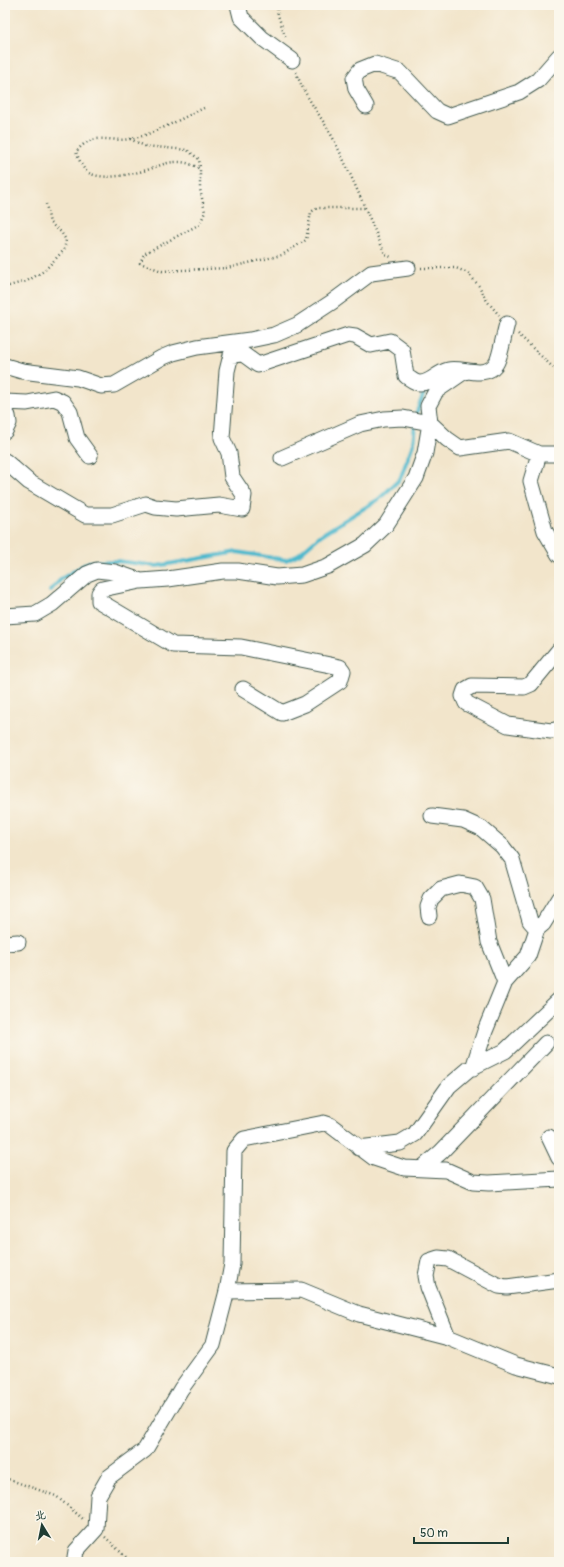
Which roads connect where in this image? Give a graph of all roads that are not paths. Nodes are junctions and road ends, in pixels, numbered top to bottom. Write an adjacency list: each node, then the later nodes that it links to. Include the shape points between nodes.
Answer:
1 (238, 5): 3 (lane, via 241,17 262,38)
2 (559, 56): 4 (lane, via 538,80 519,92 448,116 437,111 400,72 375,64 360,70 354,78 356,89)
3 (292, 60)
4 (366, 106)
5 (408, 268): 7 (lane, via 371,273 297,325 274,335 173,353 114,385 101,386 78,378 22,371)
6 (507, 324): 8 (lane, via 496,364 491,370 483,373)
7 (5, 366)
8 (471, 370): 11 (lane, via 462,373 436,391 428,406); 17 (lane, via 447,370 422,383 416,382 406,376 402,350 390,341 371,346 355,336 348,335 258,365 243,354 232,355 227,371 222,438 229,453 232,477 244,495 242,508 219,505 176,509 146,504 112,514 85,515 30,482)
9 (5, 402): 15 (lane, via 27,404 54,398 62,402 70,412 77,438)
10 (5, 414): 12 (lane, via 9,423)
11 (426, 421): 13 (lane, via 460,448 509,441); 16 (lane, via 403,418 360,424); 19 (lane, via 425,453 416,478 386,525 365,544 328,566 302,576 277,577 222,571)
12 (5, 431)
13 (539, 454): 14 (lane); 18 (lane, via 531,480 544,531)
14 (559, 454)
15 (90, 456)
16 (282, 458)
17 (5, 461)
18 (559, 555)
19 (141, 581): 20 (lane, via 115,572 97,570 87,574 52,604); 24 (lane, via 102,589 99,601 173,645 241,647 340,667 344,672 340,681 305,704 282,714)
20 (36, 614): 21 (lane); 22 (lane, via 34,622)
21 (5, 616)
22 (5, 626)
23 (559, 650): 25 (lane, via 532,684 524,687 472,686 465,690 463,696 466,703 508,725 551,731)
24 (243, 689)
25 (559, 729)
26 (432, 816): 29 (lane, via 463,820 481,828 502,846 512,859 530,921)
27 (559, 898): 29 (lane)
28 (429, 916): 30 (lane, via 428,907 431,899 441,889 460,884 475,887 482,899 489,942)
29 (538, 929): 30 (lane, via 528,956)
30 (505, 982): 33 (lane)
31 (559, 1000): 33 (lane, via 505,1051)
32 (546, 1044): 37 (lane, via 441,1152)
33 (473, 1068): 35 (lane, via 449,1086 415,1134 400,1142)
34 (549, 1137): 36 (lane)
35 (359, 1148): 37 (lane, via 374,1158 404,1168); 40 (lane, via 330,1124 324,1123 244,1139 234,1151 232,1264)
36 (559, 1158)
37 (421, 1169): 38 (lane, via 446,1170 473,1182)
38 (559, 1179)
39 (559, 1280): 41 (lane, via 499,1286 448,1259 438,1258 429,1261 426,1276 428,1287)
40 (227, 1291): 41 (lane, via 301,1290 359,1314); 43 (lane, via 213,1345 181,1390 145,1450 109,1477 98,1496 96,1529 76,1551)
41 (448, 1337): 42 (lane, via 516,1365)
42 (559, 1376)
43 (76, 1562)

